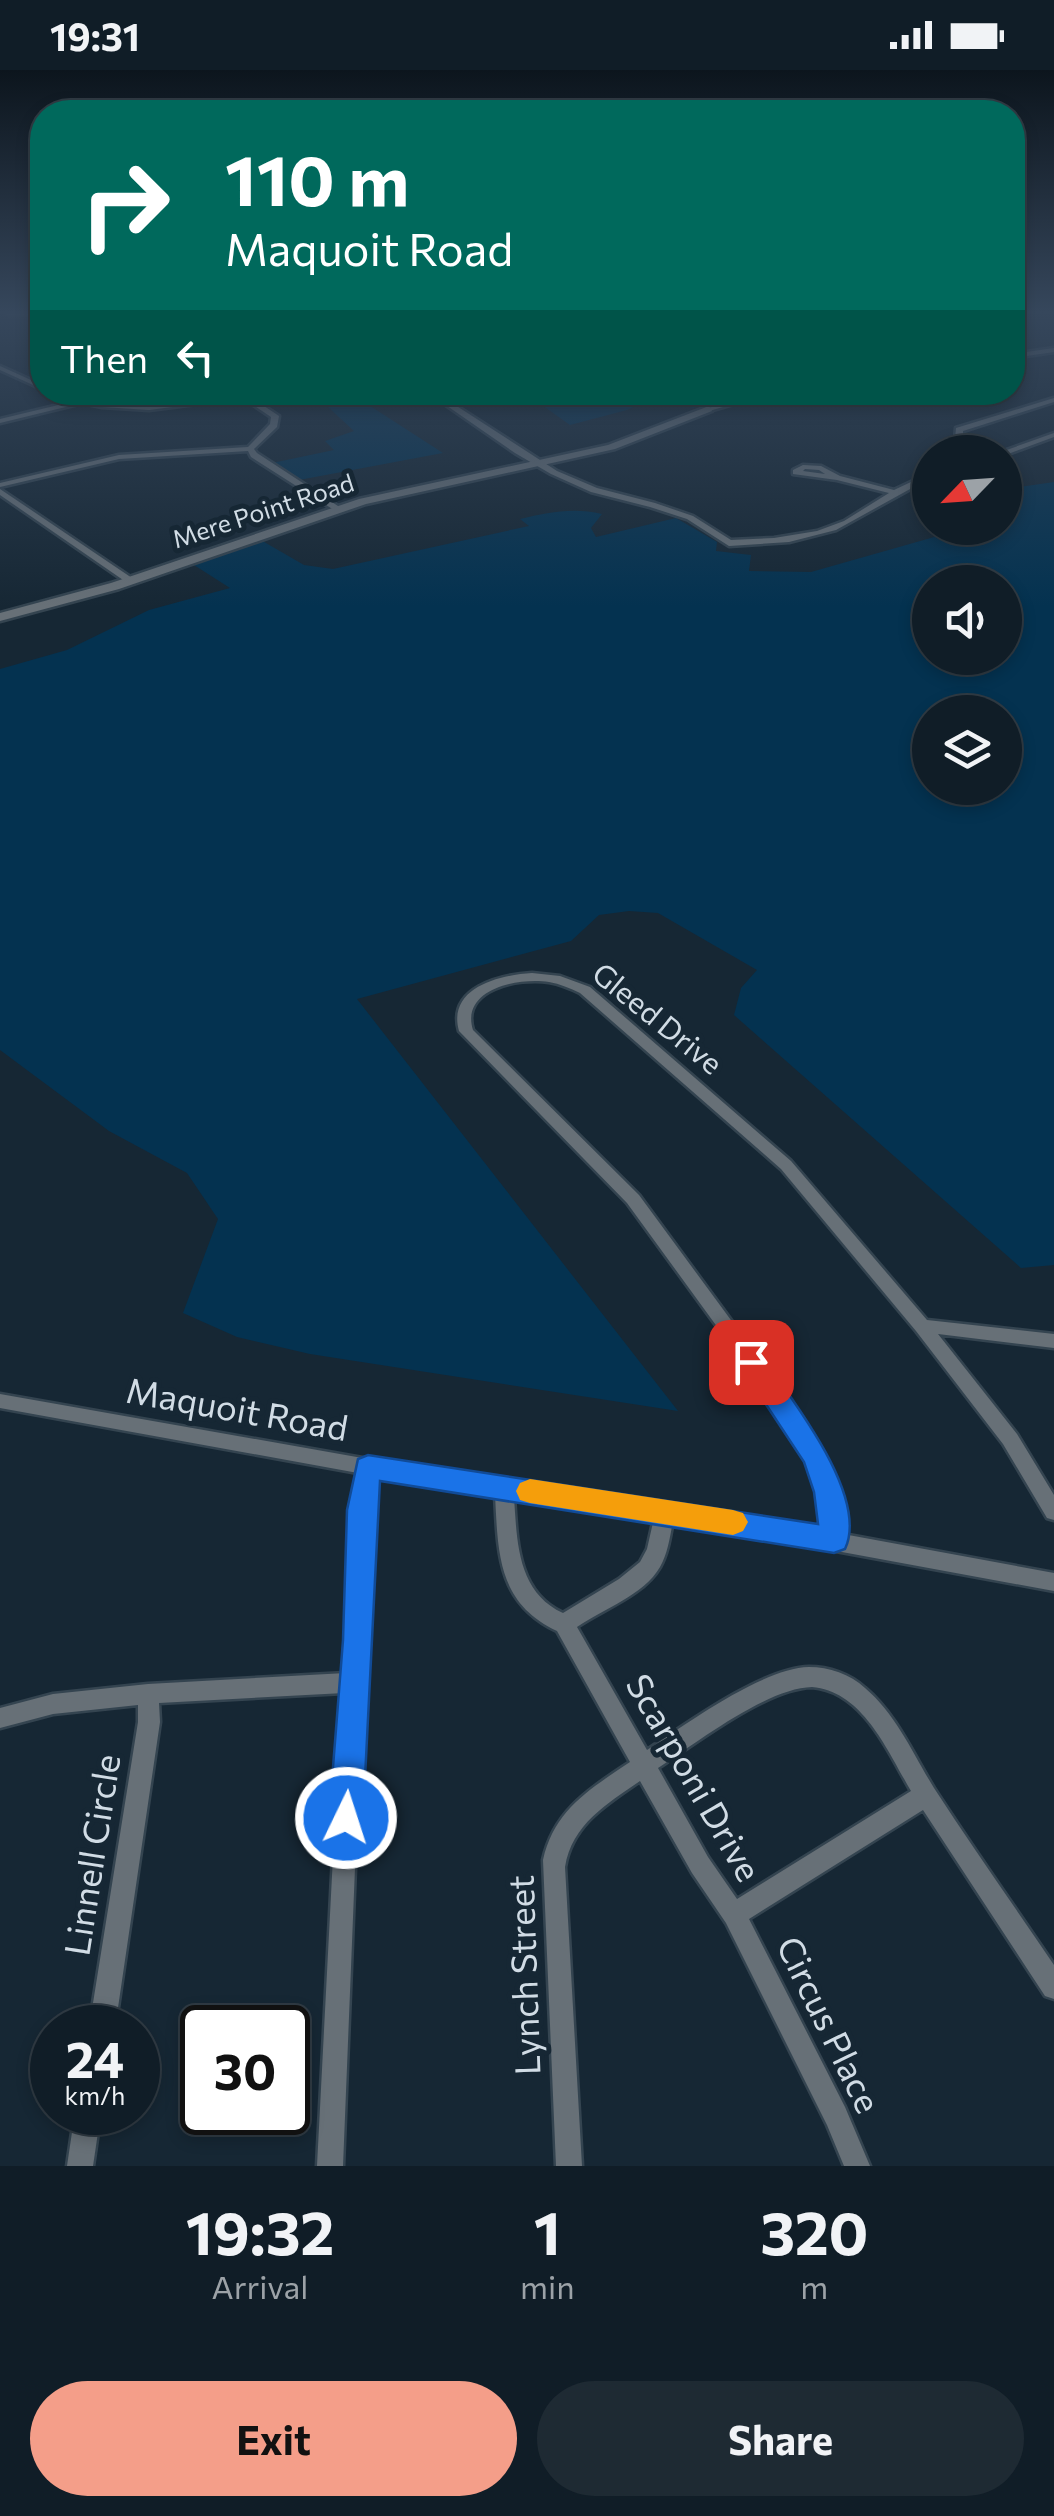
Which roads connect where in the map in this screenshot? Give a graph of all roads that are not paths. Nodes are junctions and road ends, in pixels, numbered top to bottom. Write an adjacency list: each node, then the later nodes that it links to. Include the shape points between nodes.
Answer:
1 (43, 411): 6 (street)
2 (268, 411): 10 (street, via 276,416 274,425)
3 (459, 411): 11 (street)
4 (706, 411): 11 (street, Mere Point Road, via 626,443)
5 (1020, 411): 7 (street)
6 (0, 421)
7 (959, 435)
8 (1054, 435): 9 (street)
9 (1022, 446)
10 (250, 449): 14 (street, via 118,457); 16 (street)
11 (540, 464): 15 (street, via 590,488 687,514 728,542 824,532); 16 (street, Mere Point Road)
12 (837, 478): 15 (street)
13 (912, 483): 15 (street)
14 (0, 488): 17 (street)
15 (893, 492)
16 (337, 508): 17 (street, Mere Point Road)
17 (129, 580): 18 (street, Mere Point Road)
18 (0, 617)
19 (922, 1326): 20 (street); 24 (street, Gleed Drive, via 1010,1439); 26 (street, Gleed Drive, via 786,1166 585,990 547,978 513,978 464,1006 462,1022 472,1038 633,1199 791,1415 824,1476)
20 (1054, 1341)
21 (0, 1400): 22 (street, Maquoit Road)
22 (368, 1467): 23 (street, Maquoit Road); 29 (street)
23 (504, 1487): 25 (street, Maquoit Road); 28 (street, via 513,1576 534,1608)
24 (1054, 1512)
25 (665, 1513): 26 (street, Maquoit Road); 28 (street, via 652,1562 639,1579)
26 (834, 1540): 27 (street, Maquoit Road)
27 (1054, 1582)
28 (564, 1624): 32 (street, Scarponi Drive)
29 (355, 1682): 30 (street); 39 (street)
30 (148, 1694): 31 (street, via 53,1704); 36 (street, Linnell Circle)
31 (0, 1718)
32 (644, 1767): 33 (street, Lynch Street, via 766,1690 818,1677 847,1686 878,1719); 34 (street, Scarponi Drive); 40 (street, Lynch Street, via 576,1816 558,1840 554,1918)
33 (926, 1795): 34 (street, Scarponi Drive); 35 (street)
34 (734, 1915): 41 (street, Circus Place)
35 (1054, 1988)
36 (106, 2005)
37 (85, 2135): 38 (street)
38 (80, 2166)
39 (330, 2166)
40 (569, 2166)
41 (857, 2166)

